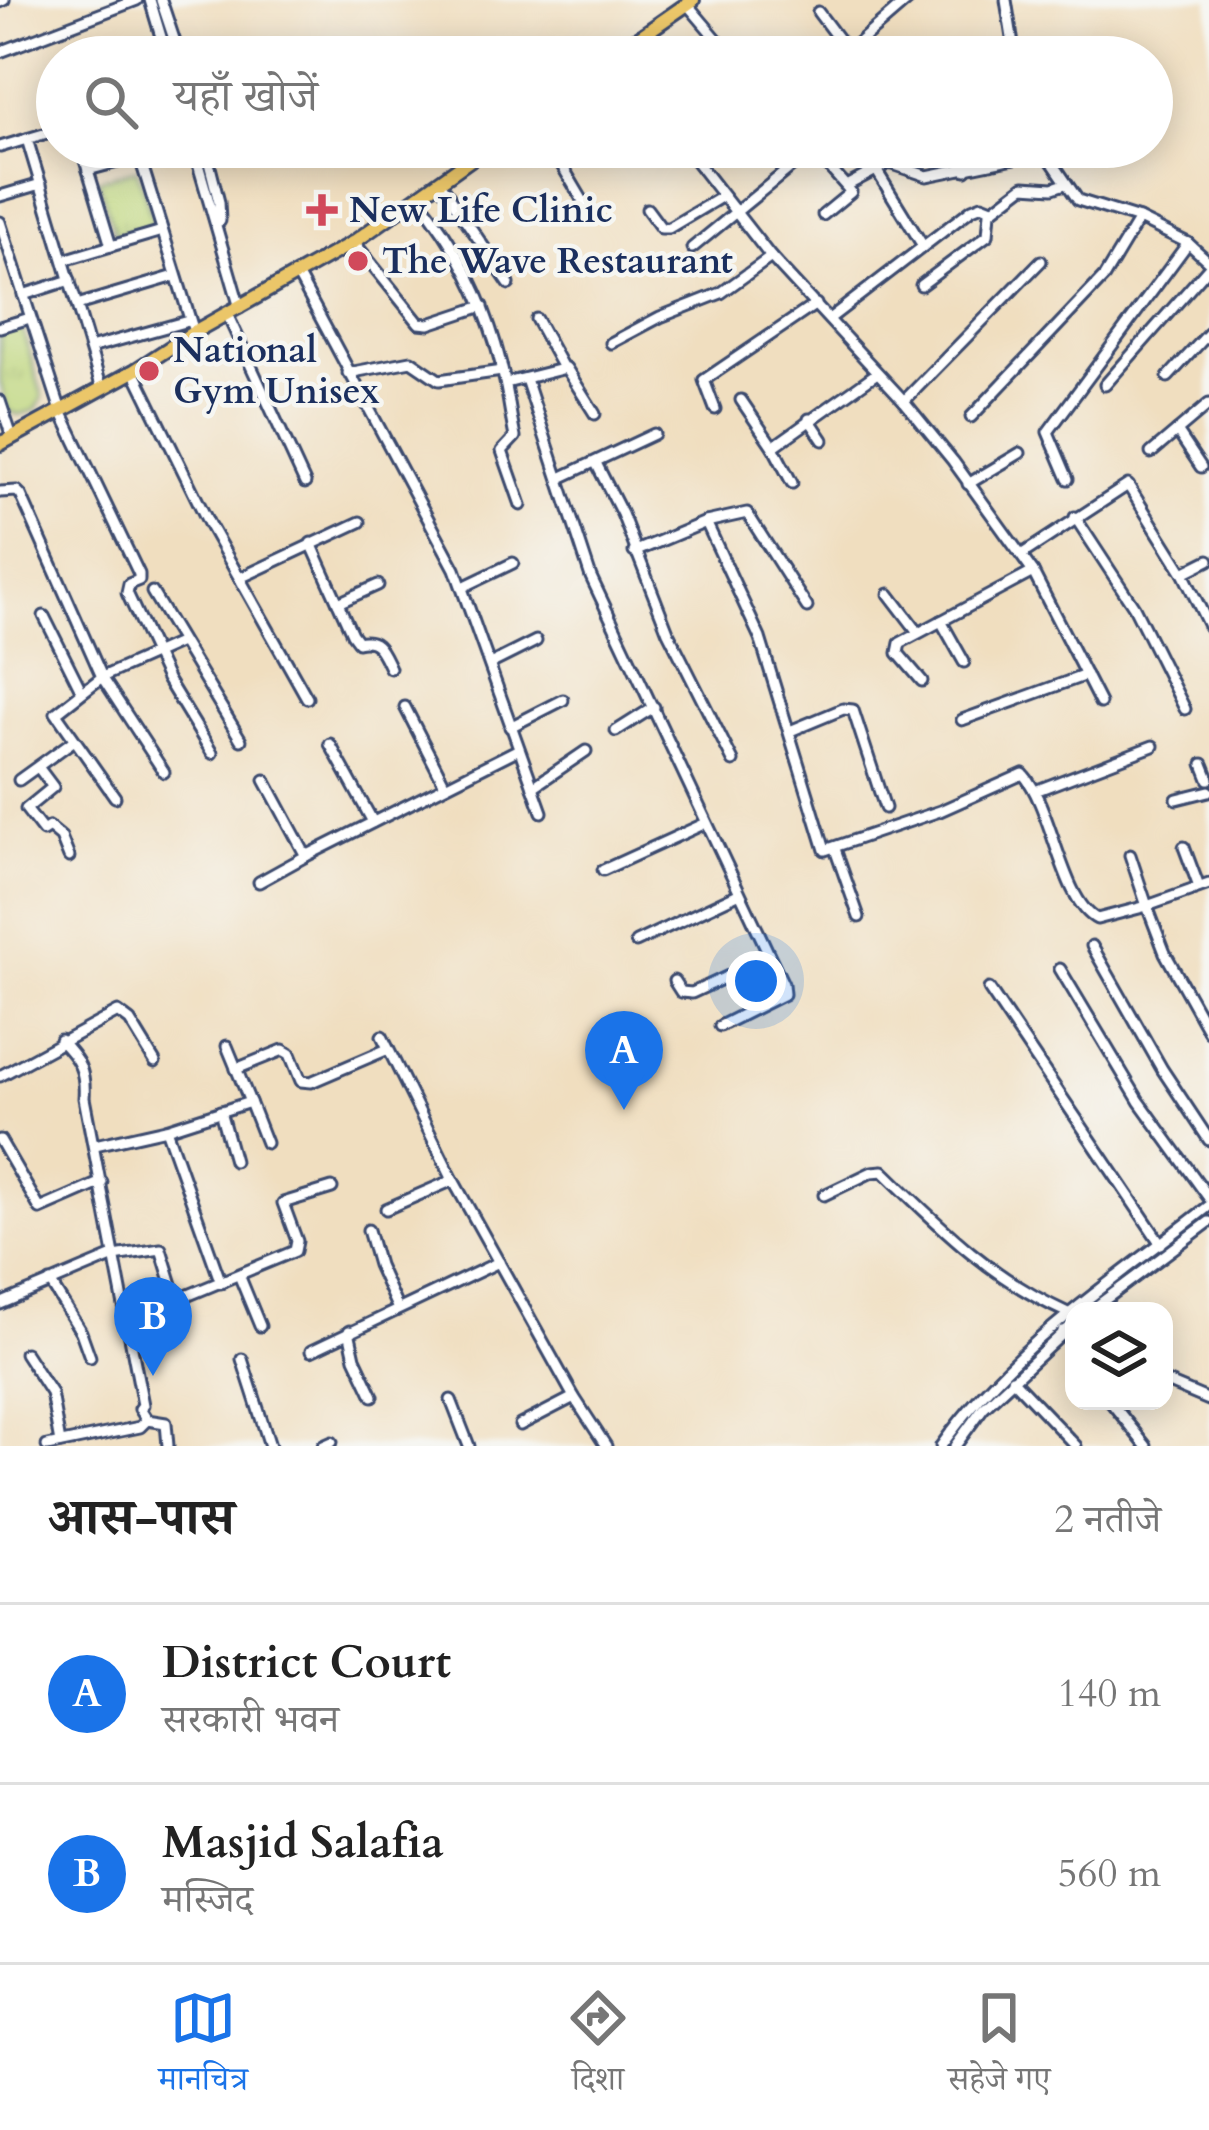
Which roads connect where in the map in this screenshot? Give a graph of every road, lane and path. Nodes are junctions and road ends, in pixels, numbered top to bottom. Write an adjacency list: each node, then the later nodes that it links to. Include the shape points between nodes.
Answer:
1 (137, 0): 8 (street)
2 (150, 0): 9 (street)
3 (908, 0): 14 (street)
4 (1006, 0): 15 (street)
5 (690, 2): 11 (main road); 12 (street)
6 (165, 4): 10 (street)
7 (818, 12): 13 (street)
8 (42, 36)
9 (161, 36)
10 (174, 36)
11 (644, 36)
12 (716, 36)
13 (833, 36)
14 (866, 36)
15 (1012, 36)
16 (36, 38): 17 (street)
17 (0, 52)
18 (36, 136): 19 (street)
19 (27, 139): 20 (street); 21 (street)
20 (0, 147)
21 (36, 168)
22 (36, 168): 39 (street)
23 (95, 168): 36 (street)
24 (144, 168): 52 (street)
25 (199, 168): 53 (street)
26 (211, 168): 53 (street)
27 (459, 168): 38 (main road)
28 (563, 168): 49 (street)
29 (699, 168): 43 (street)
30 (790, 168): 48 (street)
31 (831, 168): 41 (street)
32 (875, 168): 41 (street); 57 (street)
33 (911, 168): 37 (street, via 927,176)
34 (974, 168): 37 (street)
35 (1055, 168): 40 (street)
36 (88, 170): 56 (street)
37 (966, 170)
38 (440, 182): 44 (main road); 68 (street)
39 (41, 184): 42 (street); 60 (street)
40 (1065, 184): 46 (street, via 1024,186); 50 (street, via 1078,200)
41 (848, 185): 47 (street, via 850,196)
42 (0, 196)
43 (721, 197): 45 (street, via 669,228); 48 (street)
44 (418, 198): 54 (main road); 73 (street)
45 (647, 209)
46 (992, 209): 57 (street, via 972,209); 69 (street, via 988,235)
47 (823, 214)
48 (737, 215): 58 (street); 59 (street)
49 (592, 218)
50 (1139, 219): 55 (street); 99 (street, via 1104,277)
51 (0, 222): 63 (street)
52 (162, 231): 56 (street); 65 (street)
53 (221, 238): 74 (street)
54 (354, 242): 64 (main road); 73 (street, via 419,323)
55 (1188, 243): 62 (street); 111 (street, via 1048,432)
56 (111, 246): 60 (street)
57 (923, 246): 77 (street)
58 (692, 248)
59 (772, 257): 71 (street); 81 (street, via 721,293)
60 (64, 260): 67 (street)
61 (1041, 262): 94 (street)
62 (1209, 264): 90 (street)
63 (16, 273): 66 (street); 70 (street)
64 (297, 274): 74 (main road); 85 (street)
65 (175, 275): 72 (street); 79 (street)
66 (0, 278)
67 (70, 280): 70 (street); 72 (street)
68 (508, 284)
69 (921, 285)
70 (22, 295): 75 (street)
71 (816, 304): 77 (street); 96 (street, via 704,380)
72 (77, 305): 82 (street)
73 (483, 306): 88 (street)
74 (234, 312): 79 (main road); 112 (street)
75 (30, 318): 78 (street); 97 (street)
76 (536, 319): 83 (street)
77 (829, 319): 86 (street)
78 (0, 327)
79 (191, 327): 82 (street); 84 (main road)
80 (1209, 333): 87 (street)
81 (611, 343)
82 (90, 348): 91 (street)
83 (563, 368): 89 (street); 98 (street)
84 (134, 371): 91 (main road); 127 (street)
85 (348, 373): 88 (street, via 411,361 442,381); 129 (street)
86 (877, 373): 94 (street); 100 (street)
87 (1168, 376)
88 (504, 377): 89 (street); 116 (street, via 515,437 501,448)
89 (526, 379): 110 (street)
90 (1106, 385)
91 (102, 389): 97 (main road)
92 (741, 400): 105 (street)
93 (0, 401): 104 (street)
94 (904, 401): 114 (street)
95 (1209, 404): 101 (street)
96 (716, 409)
97 (61, 411): 104 (main road); 140 (street, via 139,574 127,593)
98 (595, 414)
99 (970, 417)
100 (809, 419): 103 (street); 105 (street)
101 (1177, 431): 107 (street); 109 (street)
102 (654, 434): 108 (street)
103 (823, 440)
104 (6, 441)
105 (773, 447): 113 (street)
106 (1020, 453): 114 (street)
107 (1151, 453)
108 (596, 463): 110 (street); 121 (street)
109 (1201, 466)
110 (560, 478): 152 (street, via 591,577)
111 (1068, 479)
112 (305, 483)
113 (791, 483)
114 (968, 484): 122 (street)
115 (0, 492): 145 (street, via 21,495)
116 (521, 506)
117 (1075, 517): 122 (street); 126 (street, via 1129,484); 153 (street, via 1134,607)
118 (360, 522): 120 (street)
119 (706, 522): 121 (street); 133 (street, via 751,516); 157 (street, via 760,638)
120 (311, 543): 127 (street); 132 (street)
121 (634, 552): 165 (street)
122 (1021, 555): 125 (street)
123 (1209, 560): 126 (street)
124 (513, 563): 129 (street)
125 (1034, 572): 135 (street); 144 (street)
126 (1184, 572): 136 (street)
127 (242, 578): 148 (street)
128 (378, 585): 132 (street)
129 (463, 587): 142 (street)
130 (152, 592): 139 (street)
131 (889, 594): 137 (street)
132 (338, 603): 143 (street, via 356,640 376,643)
133 (807, 607)
134 (44, 616): 147 (street)
135 (941, 621): 137 (street); 141 (street)
136 (1209, 626)
137 (918, 632): 146 (street, via 897,649)
138 (536, 641): 142 (street)
139 (181, 642): 140 (street); 158 (street)
140 (153, 652): 145 (street); 164 (street)
141 (964, 662)
142 (490, 664): 155 (street)
143 (390, 668)
144 (1086, 675): 150 (street); 154 (street)
145 (102, 677): 147 (street); 168 (street)
146 (922, 681)
147 (82, 692): 159 (street, via 56,713)
148 (308, 698)
149 (563, 700): 155 (street)
150 (1100, 703)
151 (405, 707): 172 (street)
152 (654, 707): 156 (street); 181 (street)
153 (1186, 709)
154 (962, 720)
155 (510, 727): 162 (street)
156 (616, 731)
157 (790, 731): 178 (street, via 854,710); 183 (street, via 822,848)
158 (241, 740)
159 (73, 741): 167 (street); 176 (street)
160 (329, 744): 180 (street)
161 (1153, 746): 174 (street)
162 (517, 750): 172 (street); 173 (street)
163 (586, 751): 173 (street)
164 (212, 753)
165 (733, 761)
166 (1203, 764): 169 (street)
167 (38, 766): 170 (street); 185 (street, via 52,787 26,808 43,831 50,827 61,837)
168 (164, 772)
169 (1209, 779)
170 (20, 780)
171 (266, 780): 186 (street)
172 (445, 785): 180 (street)
173 (532, 787): 179 (street)
174 (1035, 791): 183 (street, via 1016,775); 191 (street, via 1089,916)
175 (1209, 791): 177 (street)
176 (115, 797)
177 (1177, 799)
178 (885, 808)
179 (542, 812)
180 (373, 822): 186 (street)
181 (706, 823): 187 (street); 190 (street)
182 (1184, 847): 189 (street)
183 (835, 849): 192 (street)
184 (1130, 855): 191 (street)
185 (69, 856)
186 (306, 856): 188 (street)
187 (603, 870)
188 (259, 882)
189 (1204, 886): 191 (street)
190 (738, 894): 193 (street); 195 (street)
191 (1147, 906): 200 (street)
192 (859, 917)
193 (636, 942)
194 (1092, 946): 211 (street)
195 (769, 957): 197 (street, via 692,993); 199 (street, via 784,994)
196 (1060, 969): 220 (street)
197 (674, 981)
198 (989, 989): 224 (street)
199 (720, 1026)
200 (1209, 1032)
201 (382, 1036): 204 (street)
202 (60, 1040): 205 (street, via 118,1012); 207 (street); 214 (street, via 83,1070)
203 (227, 1046): 206 (street)
204 (388, 1049): 206 (street, via 311,1082 301,1081 283,1050); 216 (street)
205 (155, 1062)
206 (236, 1069): 208 (street)
207 (0, 1076)
208 (250, 1102): 209 (street); 213 (street)
209 (220, 1111): 210 (street); 215 (street)
210 (166, 1129): 214 (street); 229 (street)
211 (1209, 1139)
212 (0, 1140): 217 (street, via 40,1208)
213 (266, 1143)
214 (95, 1145): 217 (street)
215 (234, 1161)
216 (453, 1180): 221 (street); 226 (street)
217 (102, 1182): 225 (street)
218 (332, 1188): 227 (street, via 286,1200 295,1251)
219 (824, 1195): 234 (street, via 883,1171 953,1239)
220 (1209, 1202): 224 (street)
221 (386, 1208)
222 (1209, 1222): 231 (street)
223 (368, 1230): 233 (street)
224 (1161, 1244): 230 (street)
225 (114, 1256): 228 (street); 229 (street, via 160,1249 179,1297); 252 (street)
226 (499, 1262): 233 (street); 248 (street)
227 (239, 1275): 229 (street); 236 (street)
228 (50, 1282): 232 (street); 243 (street)
229 (221, 1283)
230 (1090, 1302)
231 (1102, 1302)
232 (0, 1304)
233 (397, 1307): 238 (street)
234 (1065, 1315)
235 (1065, 1323): 259 (street, via 974,1401)
236 (260, 1326)
237 (1065, 1328): 239 (street)
238 (350, 1331): 241 (street); 247 (street)
239 (1063, 1331): 240 (street); 245 (street)
240 (1065, 1334)
241 (311, 1351)
242 (26, 1353): 254 (street, via 51,1393)
243 (90, 1357)
244 (242, 1359): 256 (street)
245 (1012, 1379): 260 (street); 261 (street)
246 (1173, 1385): 250 (street)
247 (373, 1396)
248 (574, 1397): 253 (street); 258 (street)
249 (451, 1400): 257 (street)
250 (1209, 1400)
251 (1117, 1410): 262 (street)
252 (147, 1420): 254 (street); 255 (street, via 166,1423)
253 (520, 1425)
254 (54, 1445)
255 (168, 1446)
256 (270, 1446)
257 (469, 1446)
258 (606, 1446)
259 (941, 1446)
260 (955, 1446)
261 (1076, 1446)
262 (1146, 1446)

